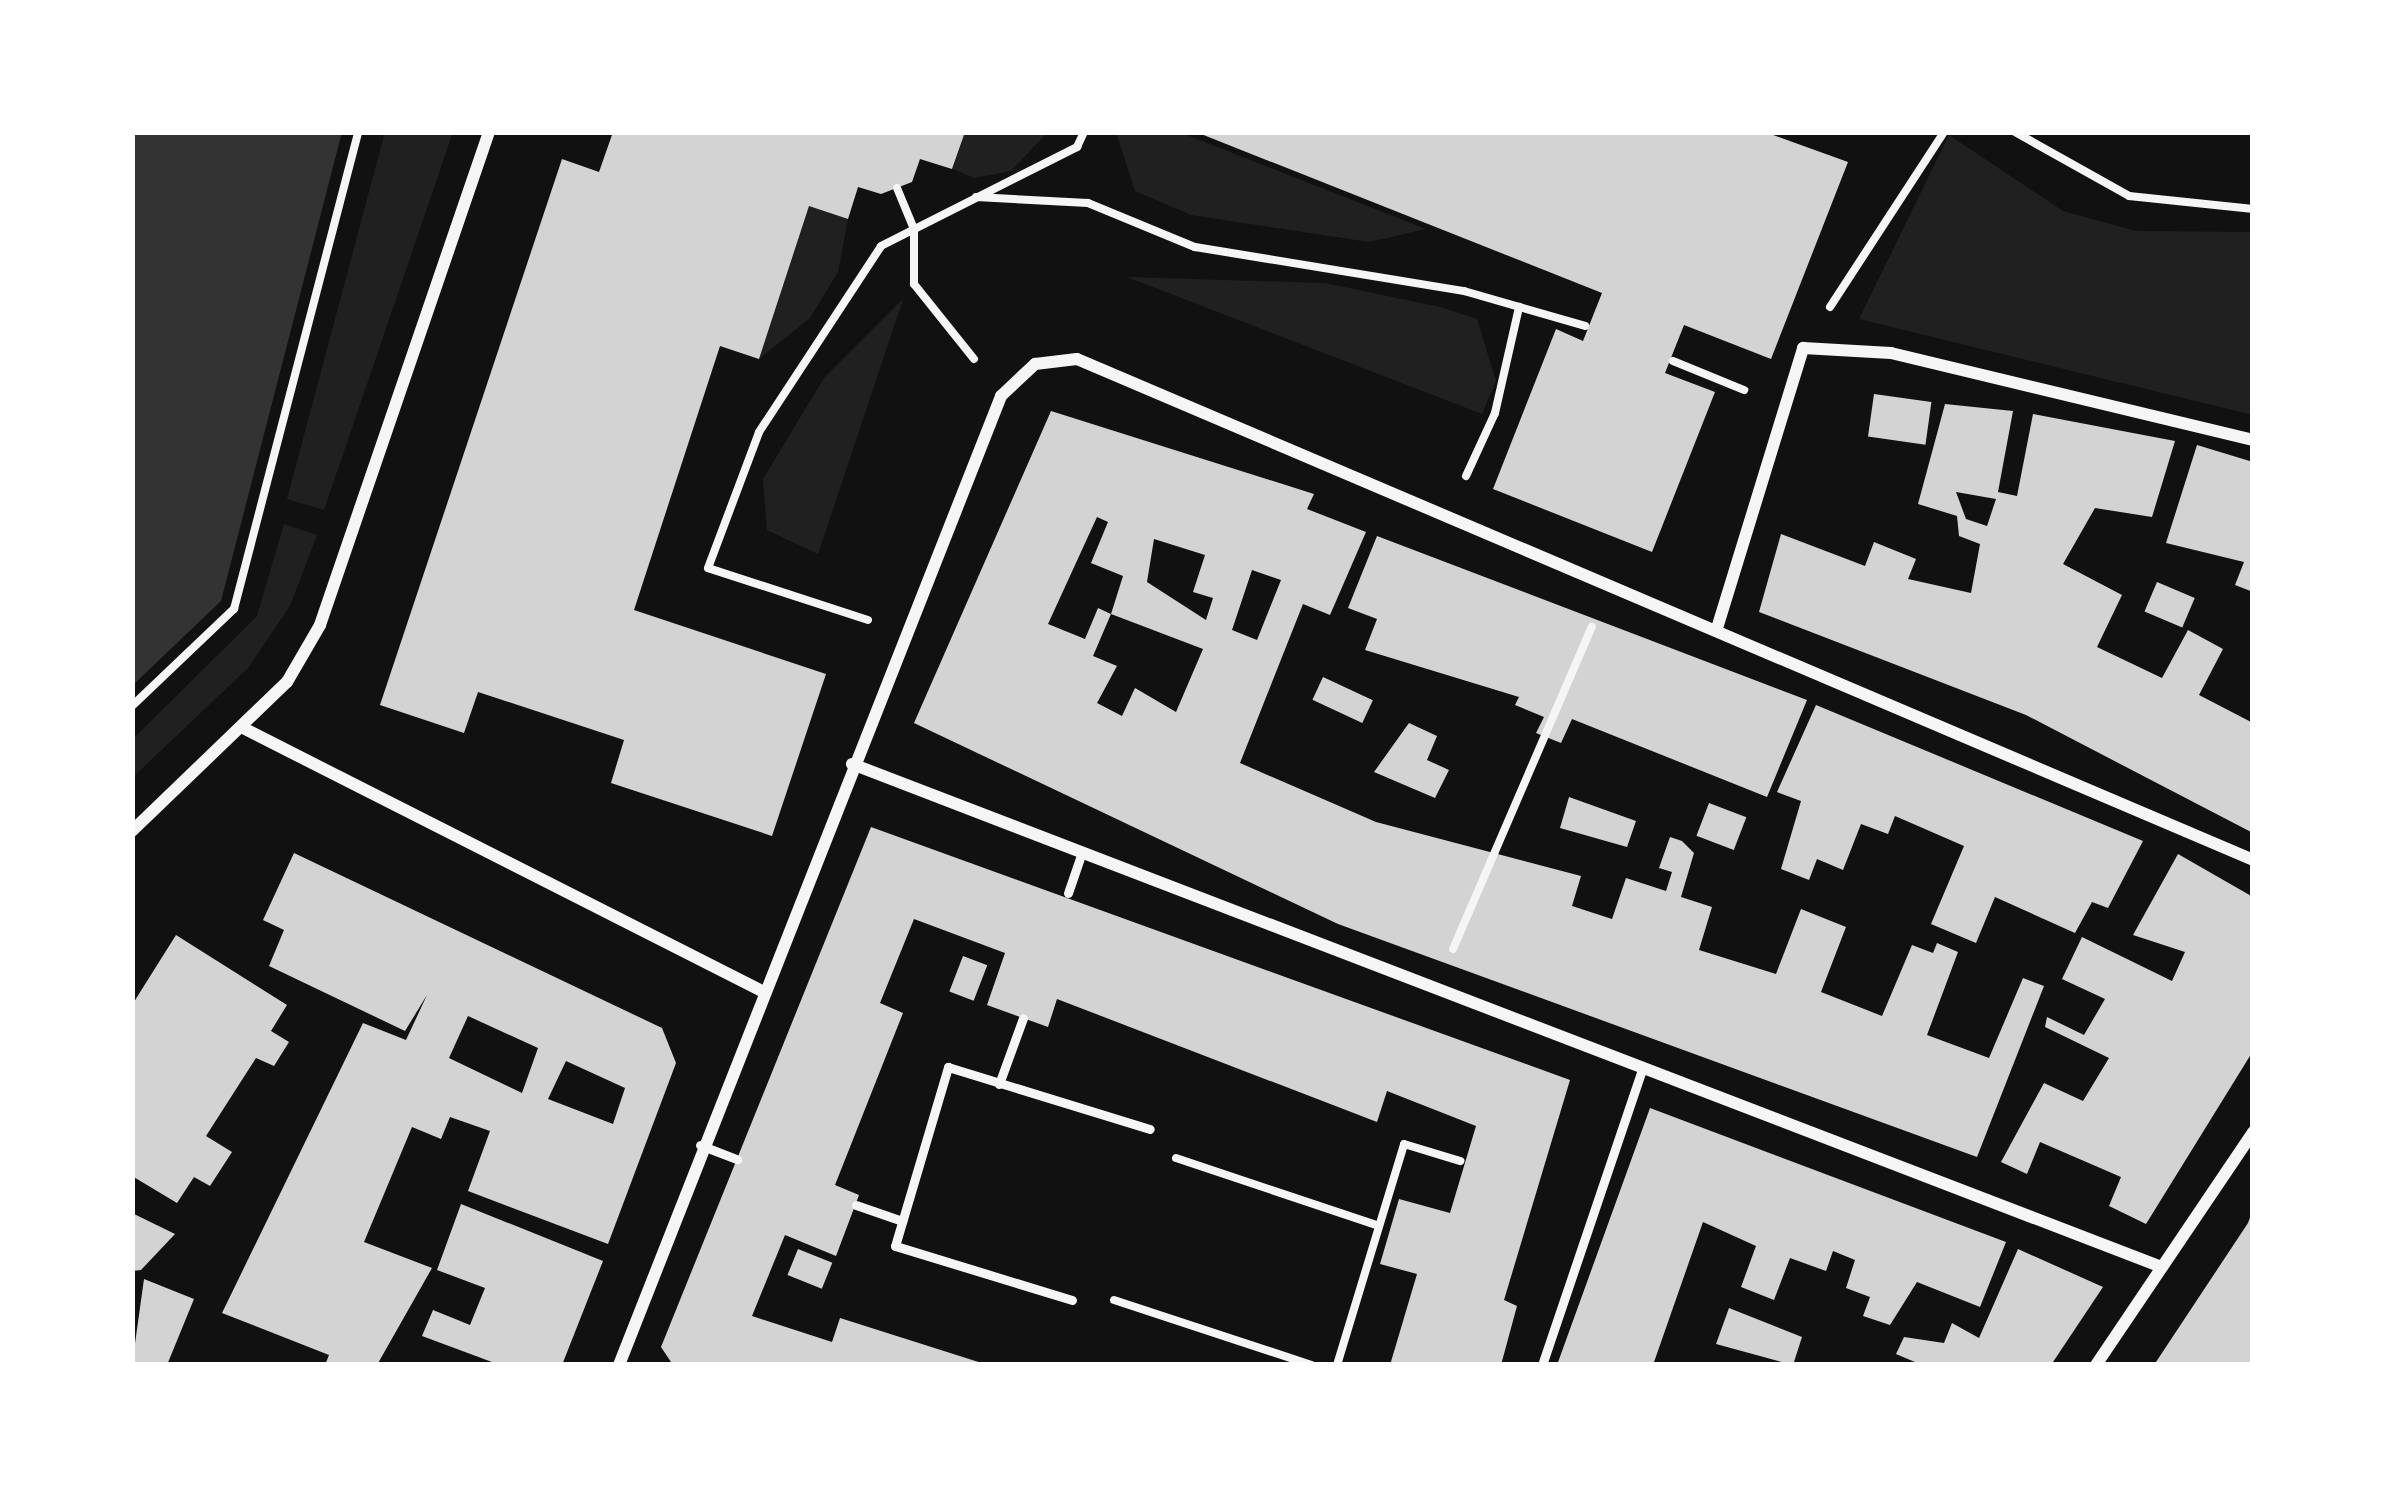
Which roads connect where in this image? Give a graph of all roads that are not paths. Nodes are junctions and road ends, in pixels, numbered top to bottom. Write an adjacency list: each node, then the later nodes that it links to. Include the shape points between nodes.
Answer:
1 (489, 132): 4 (street, via 320,626)
2 (2253, 440): 3 (street, via 1891,353 1803,348)
3 (1718, 625): 5 (street, via 1077,359 1036,364 1001,397 912,634); 8 (street)
4 (243, 728): 6 (street); 10 (street)
5 (852, 764): 7 (street); 10 (street)
6 (132, 831)
7 (1081, 855): 9 (lane); 12 (street)
8 (2253, 860)
9 (1068, 893)
10 (762, 991): 16 (street)
11 (1023, 1018): 13 (lane)
12 (1642, 1070): 20 (street); 23 (lane)
13 (999, 1084): 14 (lane); 19 (lane, via 948,1067)
14 (1150, 1129)
15 (2253, 1132): 20 (street)
16 (700, 1145): 17 (lane); 22 (street)
17 (737, 1160)
18 (856, 1205): 19 (lane)
19 (902, 1221): 21 (lane, via 895,1246)
20 (2162, 1267): 24 (street)
21 (1072, 1300)
22 (620, 1365)
23 (1542, 1365)
24 (2096, 1365)

